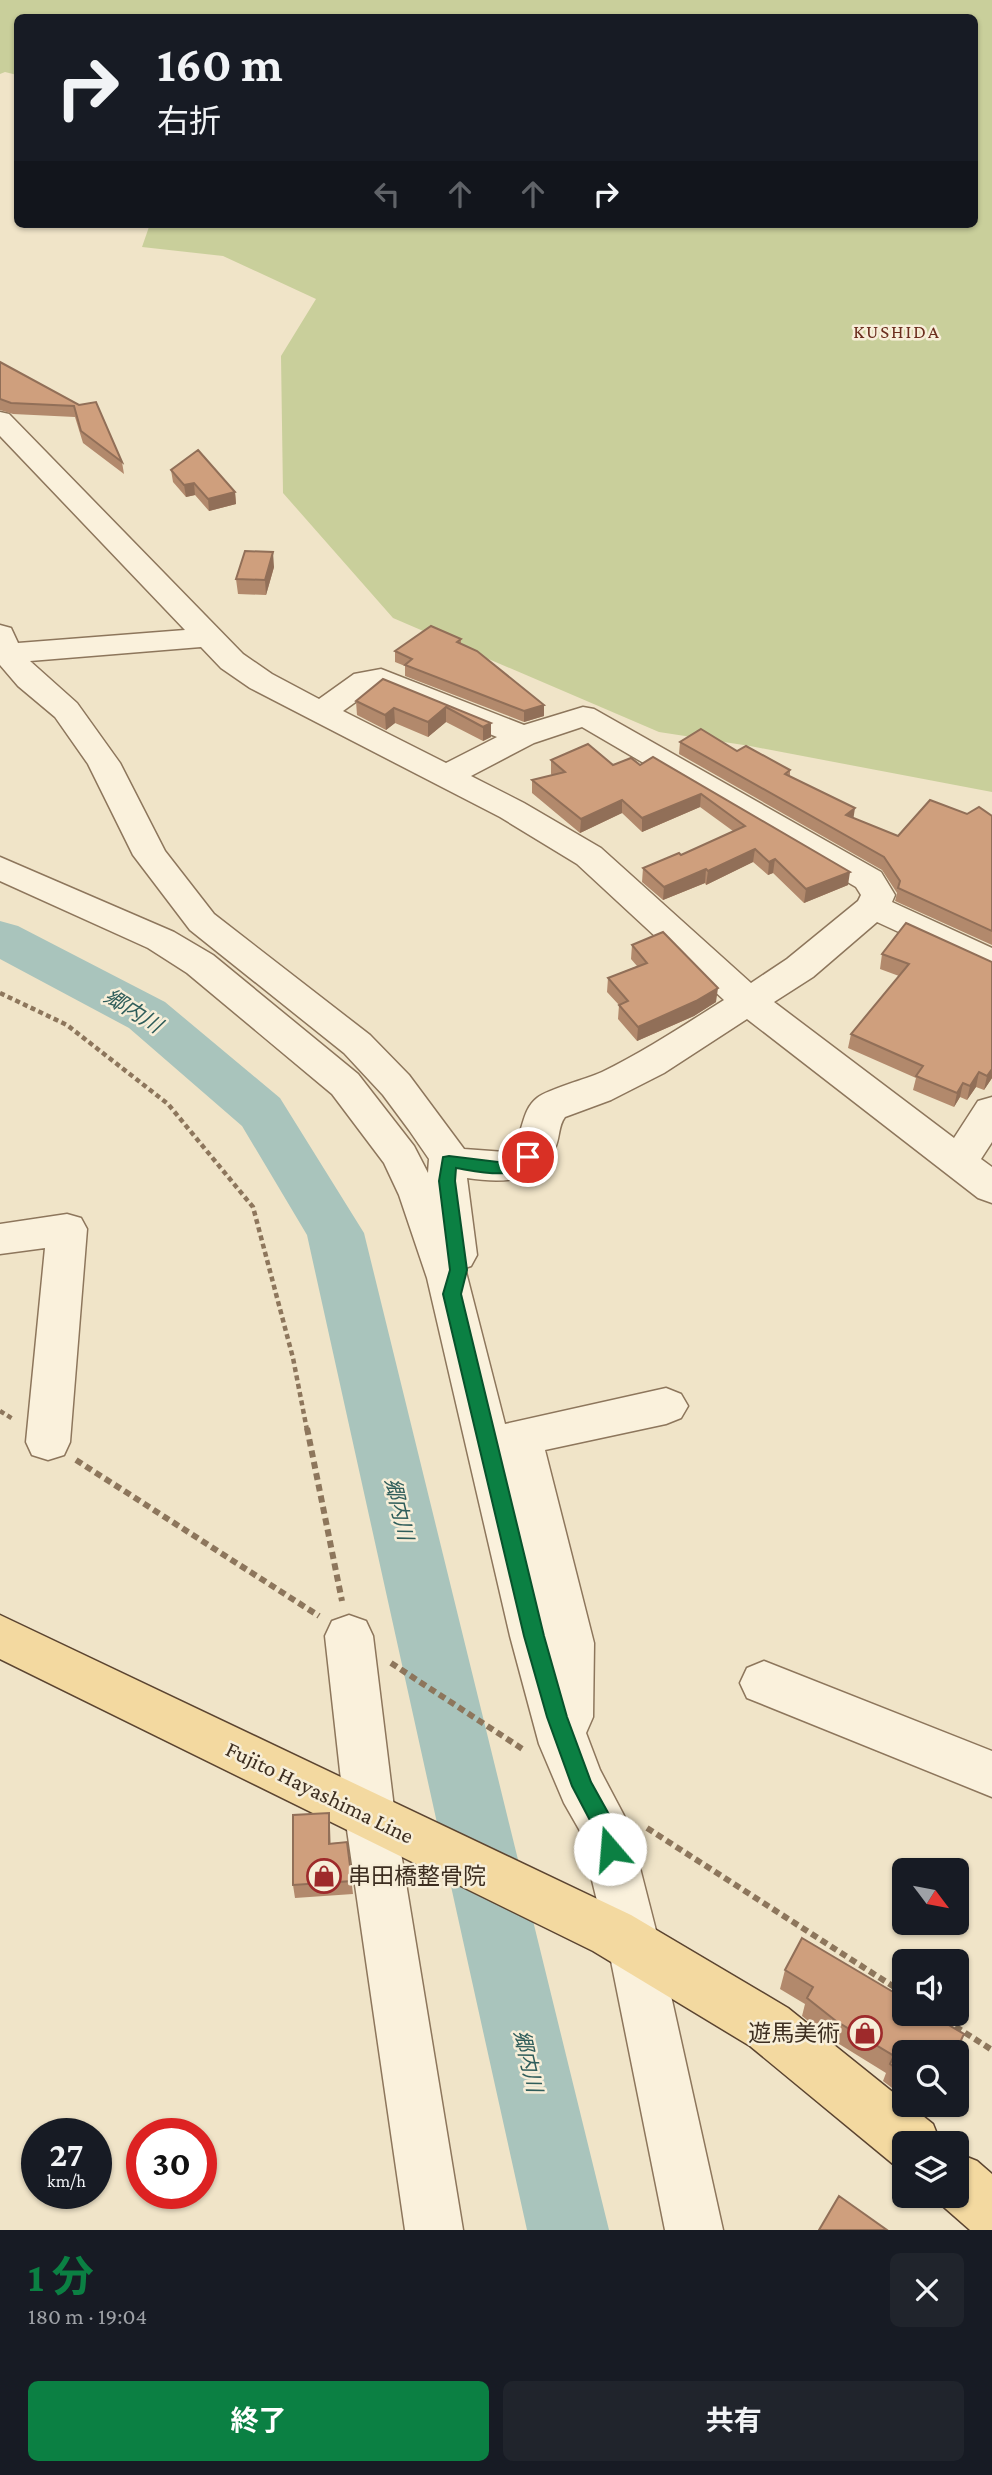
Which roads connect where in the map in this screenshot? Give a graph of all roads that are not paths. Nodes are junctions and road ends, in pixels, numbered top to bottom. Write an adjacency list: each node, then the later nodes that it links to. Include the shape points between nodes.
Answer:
1 (0, 420): 2 (street)
2 (209, 637): 3 (street); 4 (street, via 261,681)
3 (2, 647): 12 (street, via 29,680 66,710 104,763 150,855 202,922 357,1044 396,1085)
4 (321, 712): 5 (street, via 365,681 381,678); 6 (street)
5 (523, 736): 6 (street); 8 (street, via 583,716 595,721 869,880 878,895)
6 (446, 776): 10 (street, via 589,856)
7 (0, 868): 16 (street, via 183,952 345,1084 400,1156 419,1195)
8 (873, 907): 9 (street); 10 (street, via 800,968)
9 (992, 962)
10 (748, 1001): 12 (street, via 651,1064 551,1107 543,1118 537,1145 516,1165 498,1168); 13 (street)
11 (992, 1111): 13 (street)
12 (449, 1161): 16 (street, via 447,1181 459,1270)
13 (958, 1162): 14 (street)
14 (992, 1188)
15 (0, 1239): 18 (street, via 67,1229)
16 (452, 1294): 19 (street)
17 (666, 1406): 19 (street, via 520,1437)
18 (48, 1442)
19 (513, 1479): 25 (street, via 570,1643 568,1767 604,1825)
20 (0, 1636): 24 (main road, Fujito Hayashima Line)
21 (349, 1636): 24 (street)
22 (764, 1683): 23 (street)
23 (992, 1774)
24 (370, 1816): 25 (main road, Fujito Hayashima Line); 29 (street)
25 (623, 1940): 26 (main road, Fujito Hayashima Line, via 769,2027); 30 (street)
26 (897, 2131)
27 (969, 2191): 28 (main road)
28 (992, 2211)
29 (434, 2230)
30 (694, 2230)

